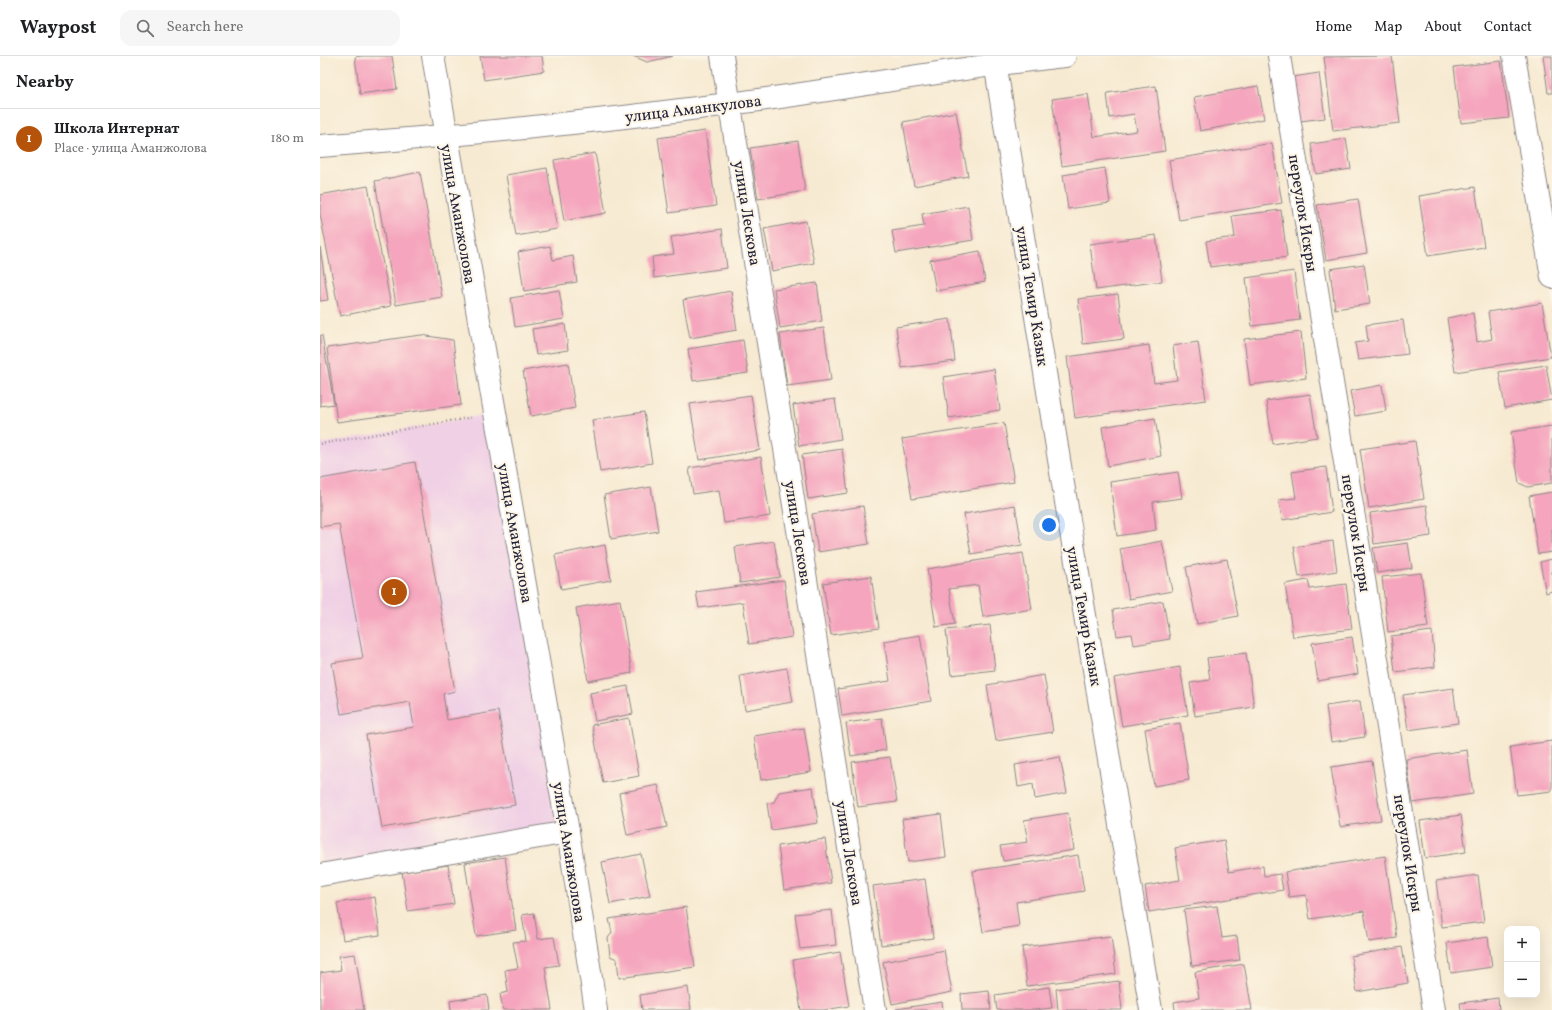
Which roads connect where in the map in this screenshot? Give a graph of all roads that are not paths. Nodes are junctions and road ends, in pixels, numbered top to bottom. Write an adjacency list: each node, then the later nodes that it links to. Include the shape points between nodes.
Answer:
1 (433, 56): 8 (street, улица Аманжолова)
2 (722, 56): 7 (street, улица Лескова)
3 (1065, 56): 6 (street, улица Аманкулова)
4 (1279, 56): 16 (street, переулок Искры)
5 (1514, 56): 10 (street)
6 (995, 60): 7 (street, улица Аманкулова); 15 (street, улица Темир Казык)
7 (730, 104): 8 (street, улица Аманкулова); 14 (street, улица Лескова)
8 (446, 137): 9 (street, улица Аманкулова); 11 (street, улица Аманжолова)
9 (320, 146)
10 (1552, 277)
11 (568, 832): 12 (street); 13 (street, улица Аманжолова)
12 (320, 875)
13 (596, 1010)
14 (875, 1010)
15 (1151, 1010)
16 (1434, 1010)

